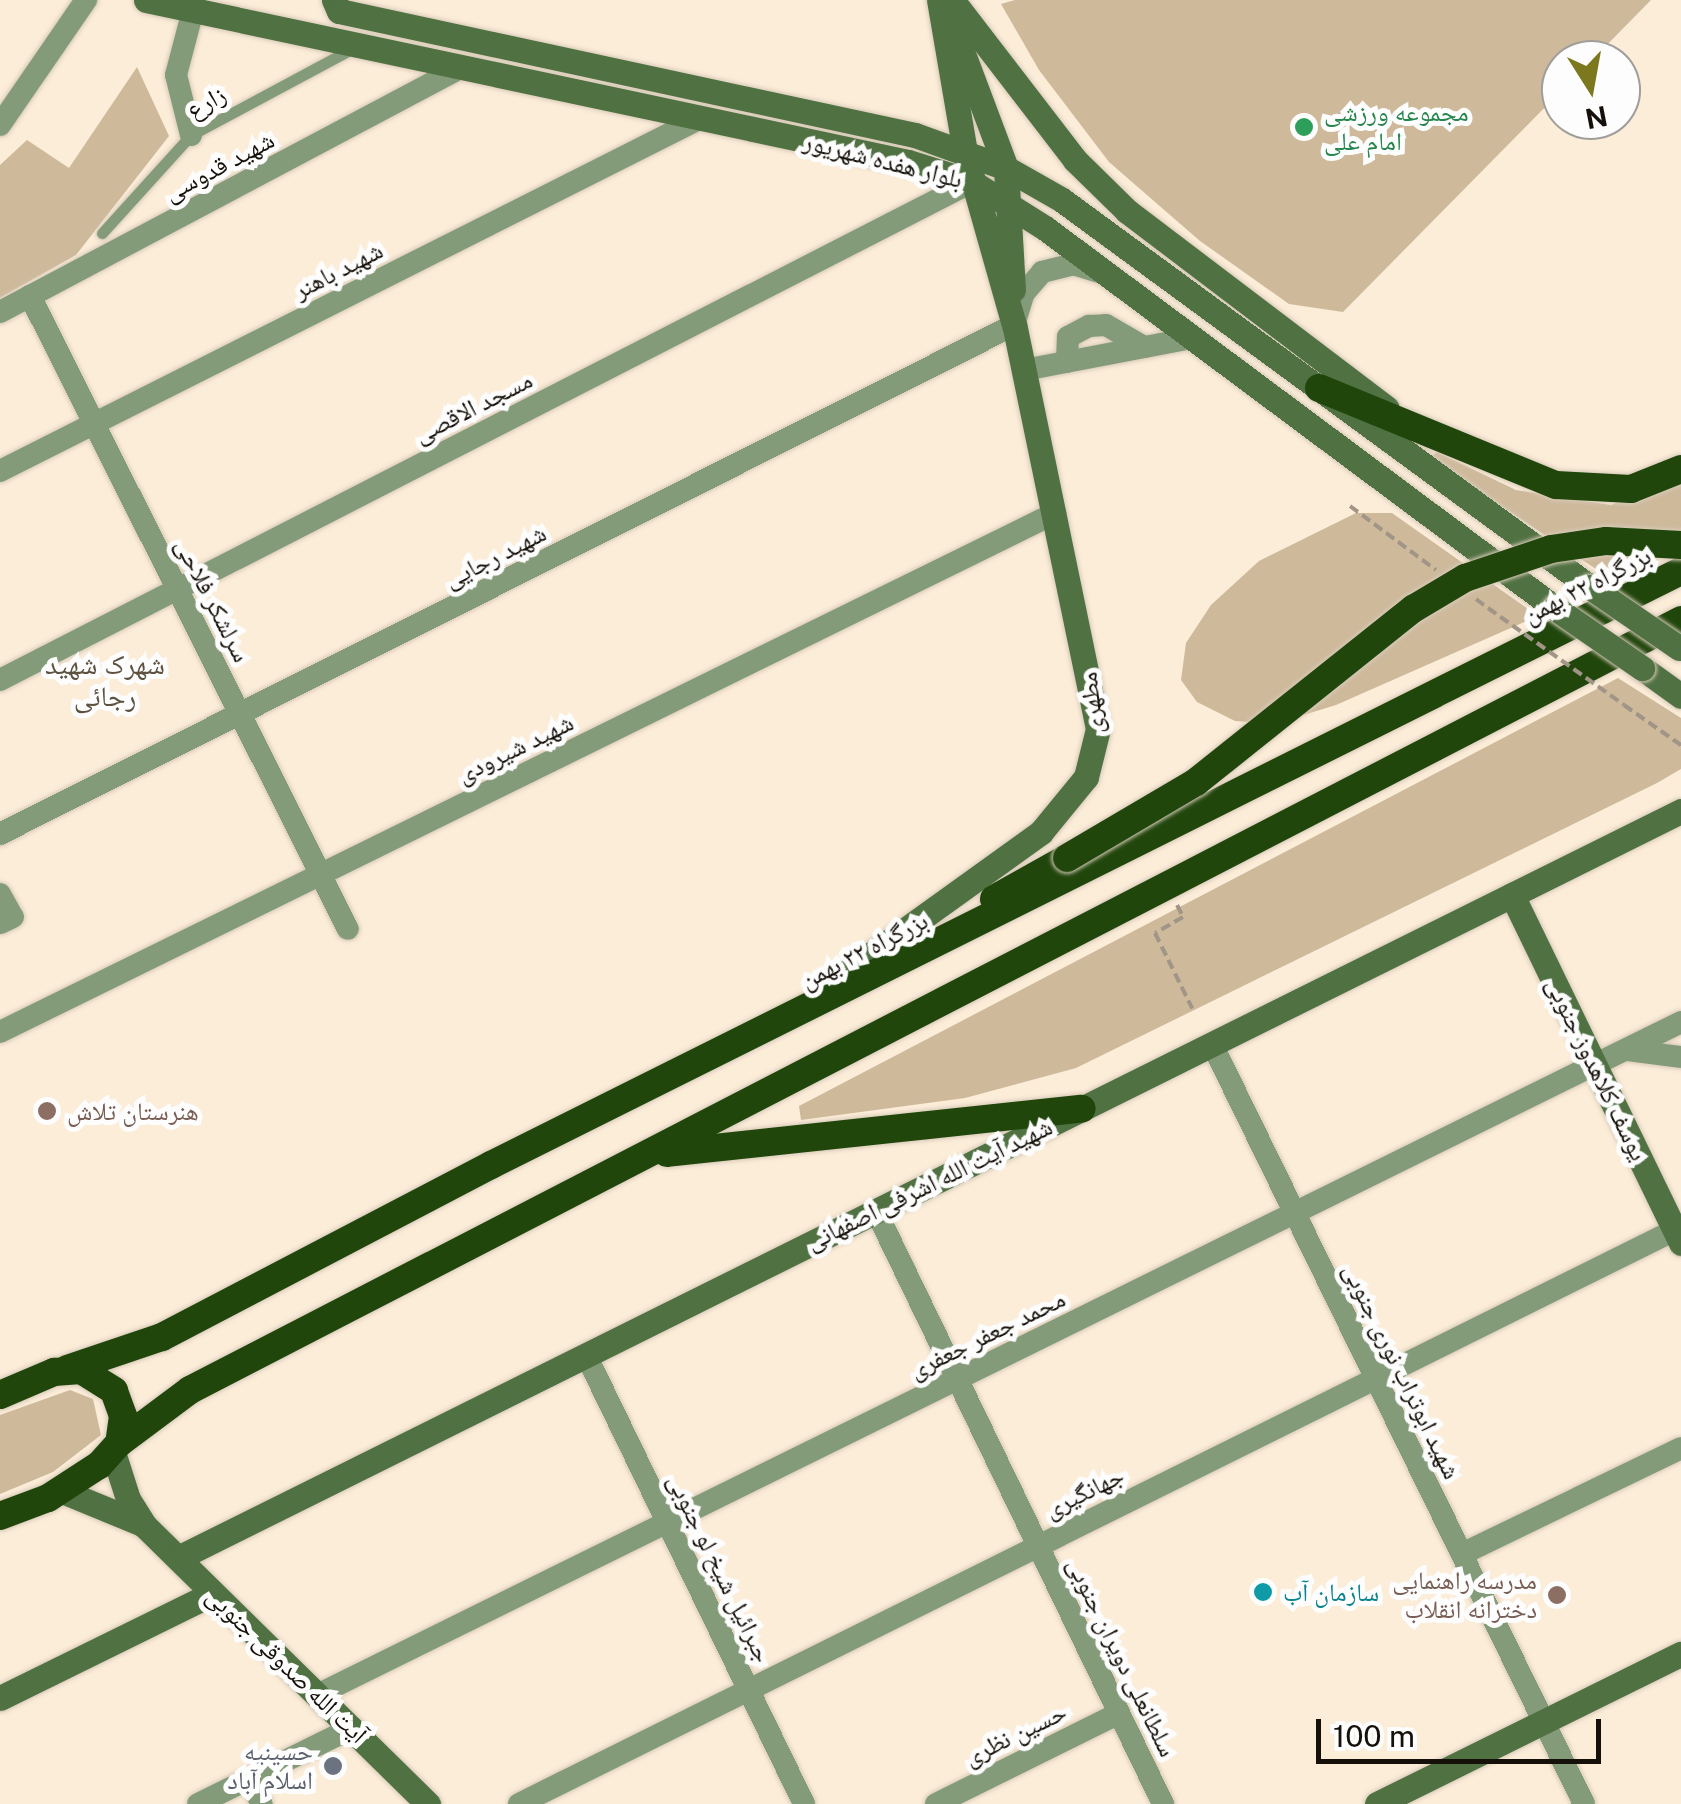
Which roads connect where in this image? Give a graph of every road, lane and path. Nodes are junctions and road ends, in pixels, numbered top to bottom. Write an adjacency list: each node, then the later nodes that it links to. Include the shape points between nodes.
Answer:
1 (86, 0): 10 (street)
2 (146, 0): 6 (main road, بلوار هفده شهریور)
3 (941, 0): 12 (main road); 13 (main road)
4 (952, 0): 25 (main road, via 1075,160 1127,211 1233,297)
5 (336, 6): 12 (main road, بلوار هفده شهریور)
6 (193, 10): 7 (main road, بلوار هفده شهریور); 11 (street, via 176,75)
7 (359, 45): 8 (main road, بلوار هفده شهریور); 11 (lane, زارع)
8 (462, 67): 9 (main road, بلوار هفده شهریور); 18 (street, شهید قدوسی)
9 (701, 118): 14 (main road, بلوار هفده شهریور); 24 (street, شهید باهنر)
10 (0, 125)
11 (191, 135): 16 (lane, زارع)
12 (965, 152): 13 (main road, بلوار هفده شهریور); 14 (main road)
13 (1006, 168): 15 (main road); 23 (main road, بلوار هفده شهریور, via 1062,200)
14 (972, 182): 15 (main road, بلوار هفده شهریور); 20 (main road); 33 (street, مسجد الاقصی)
15 (1010, 204): 17 (main road, بلوار هفده شهریور); 20 (main road)
16 (102, 233)
17 (1110, 277): 20 (street, via 1073,264 1042,272 1024,293); 21 (main road, بلوار هفده شهریور)
18 (30, 296): 19 (street, شهید قدوسی); 24 (street, سرلشکر فلاحی)
19 (0, 312)
20 (1014, 325): 22 (main road, مطهری); 39 (street, شهید رجایی)
21 (1192, 338): 22 (street); 38 (main road, بلوار هفده شهریور, bridge)
22 (1024, 370): 29 (main road, مطهری)
23 (1319, 388): 25 (highway); 36 (main road, بلوار هفده شهریور, bridge)
24 (94, 424): 27 (street, شهید باهنر); 33 (street, سرلشکر فلاحی)
25 (1429, 436): 26 (highway, via 1502,468 1597,491 1631,489)
26 (1681, 469)
27 (0, 471)
28 (1350, 506): 32 (path)
29 (1055, 513): 43 (street, شهید شیرودی); 49 (main road, مطهری, via 1096,704 1098,729 1086,777 1041,832)
30 (1681, 545): 49 (highway, bridge, via 1606,540 1550,549 1465,578 1412,609 1196,782)
31 (1681, 571): 57 (highway, بزرگراه ۲۲ بهمن)
32 (1442, 574)
33 (178, 590): 37 (street, مسجد الاقصی); 39 (street, سرلشکر فلاحی)
34 (1473, 596): 40 (path, bridge)
35 (1681, 620): 59 (highway)
36 (1680, 649)
37 (0, 680)
38 (1681, 696)
39 (240, 714): 42 (street, شهید رجایی); 43 (street, سرلشکر فلاحی)
40 (1681, 745)
41 (1681, 811): 45 (main road, شهید آیت الله اشرفی اصفهانی)
42 (0, 834)
43 (320, 874): 48 (street, سرلشکر فلاحی); 52 (street, شهید شیرودی)
44 (0, 894): 47 (street, via 13,917)
45 (1512, 895): 53 (main road, شهید آیت الله اشرفی اصفهانی); 56 (main road, یوسف کلاهدوز جنوبی)
46 (1184, 918): 50 (path, via 1155,933)
47 (0, 924)
48 (348, 929)
49 (799, 1006): 57 (highway)
50 (1192, 1008)
51 (1681, 1022): 54 (street, محمد جعفر جعفری)
52 (0, 1032)
53 (1212, 1044): 58 (main road, شهید آیت الله اشرفی اصفهانی); 61 (street, شهید ابوتراب نوری جنوبی)
54 (1626, 1050): 55 (street); 56 (street, محمد جعفر جعفری)
55 (1681, 1057)
56 (1596, 1066): 61 (street, محمد جعفر جعفری); 62 (main road, یوسف کلاهدوز جنوبی)
57 (656, 1086): 64 (highway, بزرگراه ۲۲ بهمن, via 162,1337)
58 (1082, 1109): 59 (highway); 60 (main road, شهید آیت الله اشرفی اصفهانی)
59 (650, 1155): 68 (highway, via 190,1390)
60 (876, 1211): 63 (main road, شهید آیت الله اشرفی اصفهانی); 66 (street, سلطانعلی دویران جنوبی)
61 (1294, 1212): 65 (street, شهید ابوتراب نوری جنوبی); 66 (street, محمد جعفر جعفری)
62 (1679, 1233): 65 (street, جهانگیری)
63 (586, 1355): 72 (street, جبرائیل شیخ لو جنوبی); 76 (main road, شهید آیت الله اشرفی اصفهانی)
64 (67, 1368): 67 (highway, بزرگراه ۲۲ بهمن); 68 (highway, via 94,1374 114,1391 123,1416)
65 (1375, 1378): 74 (street, جهانگیری); 75 (street, شهید ابوتراب نوری جنوبی)
66 (957, 1379): 72 (street, محمد جعفر جعفری); 74 (street, سلطانعلی دویران جنوبی)
67 (0, 1396)
68 (116, 1448): 70 (highway); 73 (main road, via 128,1499)
69 (1681, 1448): 75 (street)
70 (62, 1490): 71 (highway); 73 (main road)
71 (0, 1516)
72 (667, 1522): 79 (street, جبرائیل شیخ لو جنوبی); 80 (street, محمد جعفر جعفری)
73 (145, 1526): 76 (main road, آیت الله صدوقی جنوبی)
74 (1038, 1546): 79 (street, جهانگیری); 82 (street, سلطانعلی دویران جنوبی)
75 (1462, 1554): 83 (street, شهید ابوتراب نوری جنوبی)
76 (178, 1558): 77 (main road, آیت الله صدوقی جنوبی)
77 (214, 1593): 80 (main road, آیت الله صدوقی جنوبی); 81 (main road)
78 (1681, 1654): 83 (main road)
79 (749, 1690): 89 (street, جهانگیری); 90 (street, جبرائیل شیخ لو جنوبی)
80 (317, 1695): 84 (main road, آیت الله صدوقی جنوبی)
81 (0, 1698)
82 (1119, 1713): 91 (street, حسین نظری); 92 (street, سلطانعلی دویران جنوبی)
83 (1544, 1722): 93 (main road); 94 (street, شهید ابوتراب نوری جنوبی)
84 (352, 1728): 85 (street); 88 (main road, آیت الله صدوقی جنوبی)
85 (238, 1791): 86 (street); 87 (street)
86 (198, 1804)
87 (262, 1804)
88 (428, 1804)
89 (519, 1804)
90 (804, 1804)
91 (936, 1804)
92 (1163, 1804)
93 (1377, 1804)
94 (1584, 1804)

